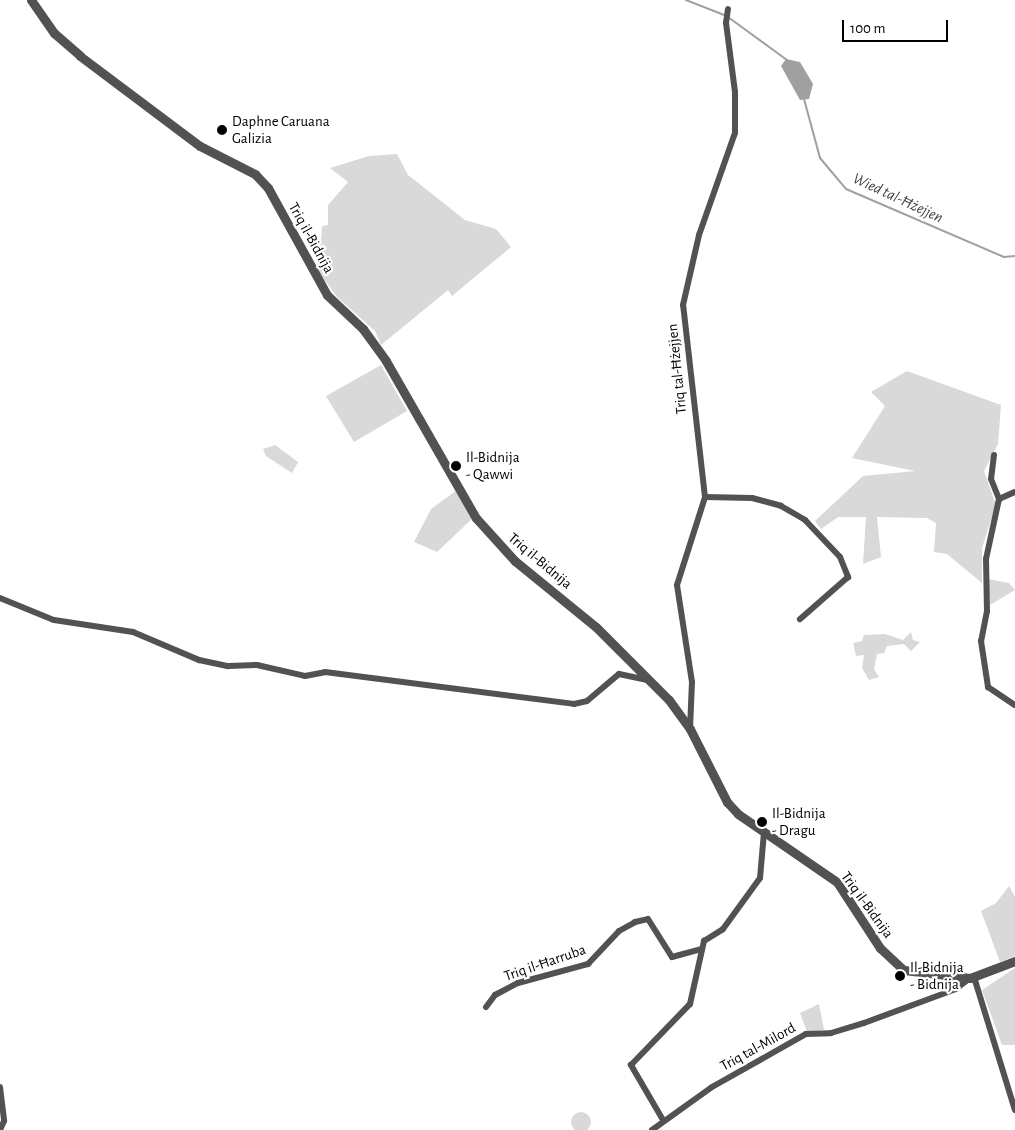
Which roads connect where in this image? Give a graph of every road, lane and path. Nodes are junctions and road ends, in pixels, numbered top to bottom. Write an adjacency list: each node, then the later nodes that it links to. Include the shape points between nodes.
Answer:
1 (31, 0): 9 (street, Triq il-Bidnija, via 54,33 80,56 200,146 255,174 268,188 326,295 362,329 386,361 493,539 596,627)
2 (728, 8): 5 (street, Triq tal-Ħżejjen, via 734,133 698,235 683,305)
3 (994, 456): 6 (street, via 991,479)
4 (1015, 492): 6 (street)
5 (706, 497): 8 (street, via 752,498 781,506 805,520 840,557 848,577); 11 (street, Triq tal-Ħżejjen, via 677,585 692,682)
6 (999, 499): 10 (street, via 986,559 987,612 981,641 988,687)
7 (0, 598): 9 (street, via 54,620 132,632 199,660 228,666 257,665 305,676 325,672 574,704 587,701 619,674)
8 (800, 619)
9 (653, 683): 11 (street, Triq il-Bidnija)
10 (1015, 705)
11 (690, 729): 12 (street, Triq il-Bidnija, via 727,802)
12 (764, 832): 13 (street, via 760,878 723,929 704,942); 15 (street, Triq il-Bidnija, via 837,882 880,948 900,967)
13 (702, 948): 16 (street, Triq il-Ħarruba, via 672,957 648,919 635,922 619,931 588,964 518,983 494,995); 19 (street, via 690,1004 631,1065)
14 (1015, 961): 15 (street)
15 (972, 977): 18 (street); 19 (street, Triq tal-Milord, via 956,989 864,1023 831,1034 806,1034 753,1062)
16 (486, 1007)
17 (0, 1087): 20 (street, via 4,1121)
18 (1015, 1110)
19 (663, 1120): 21 (street, Triq tal-Milord)
20 (0, 1130)
21 (652, 1130)

